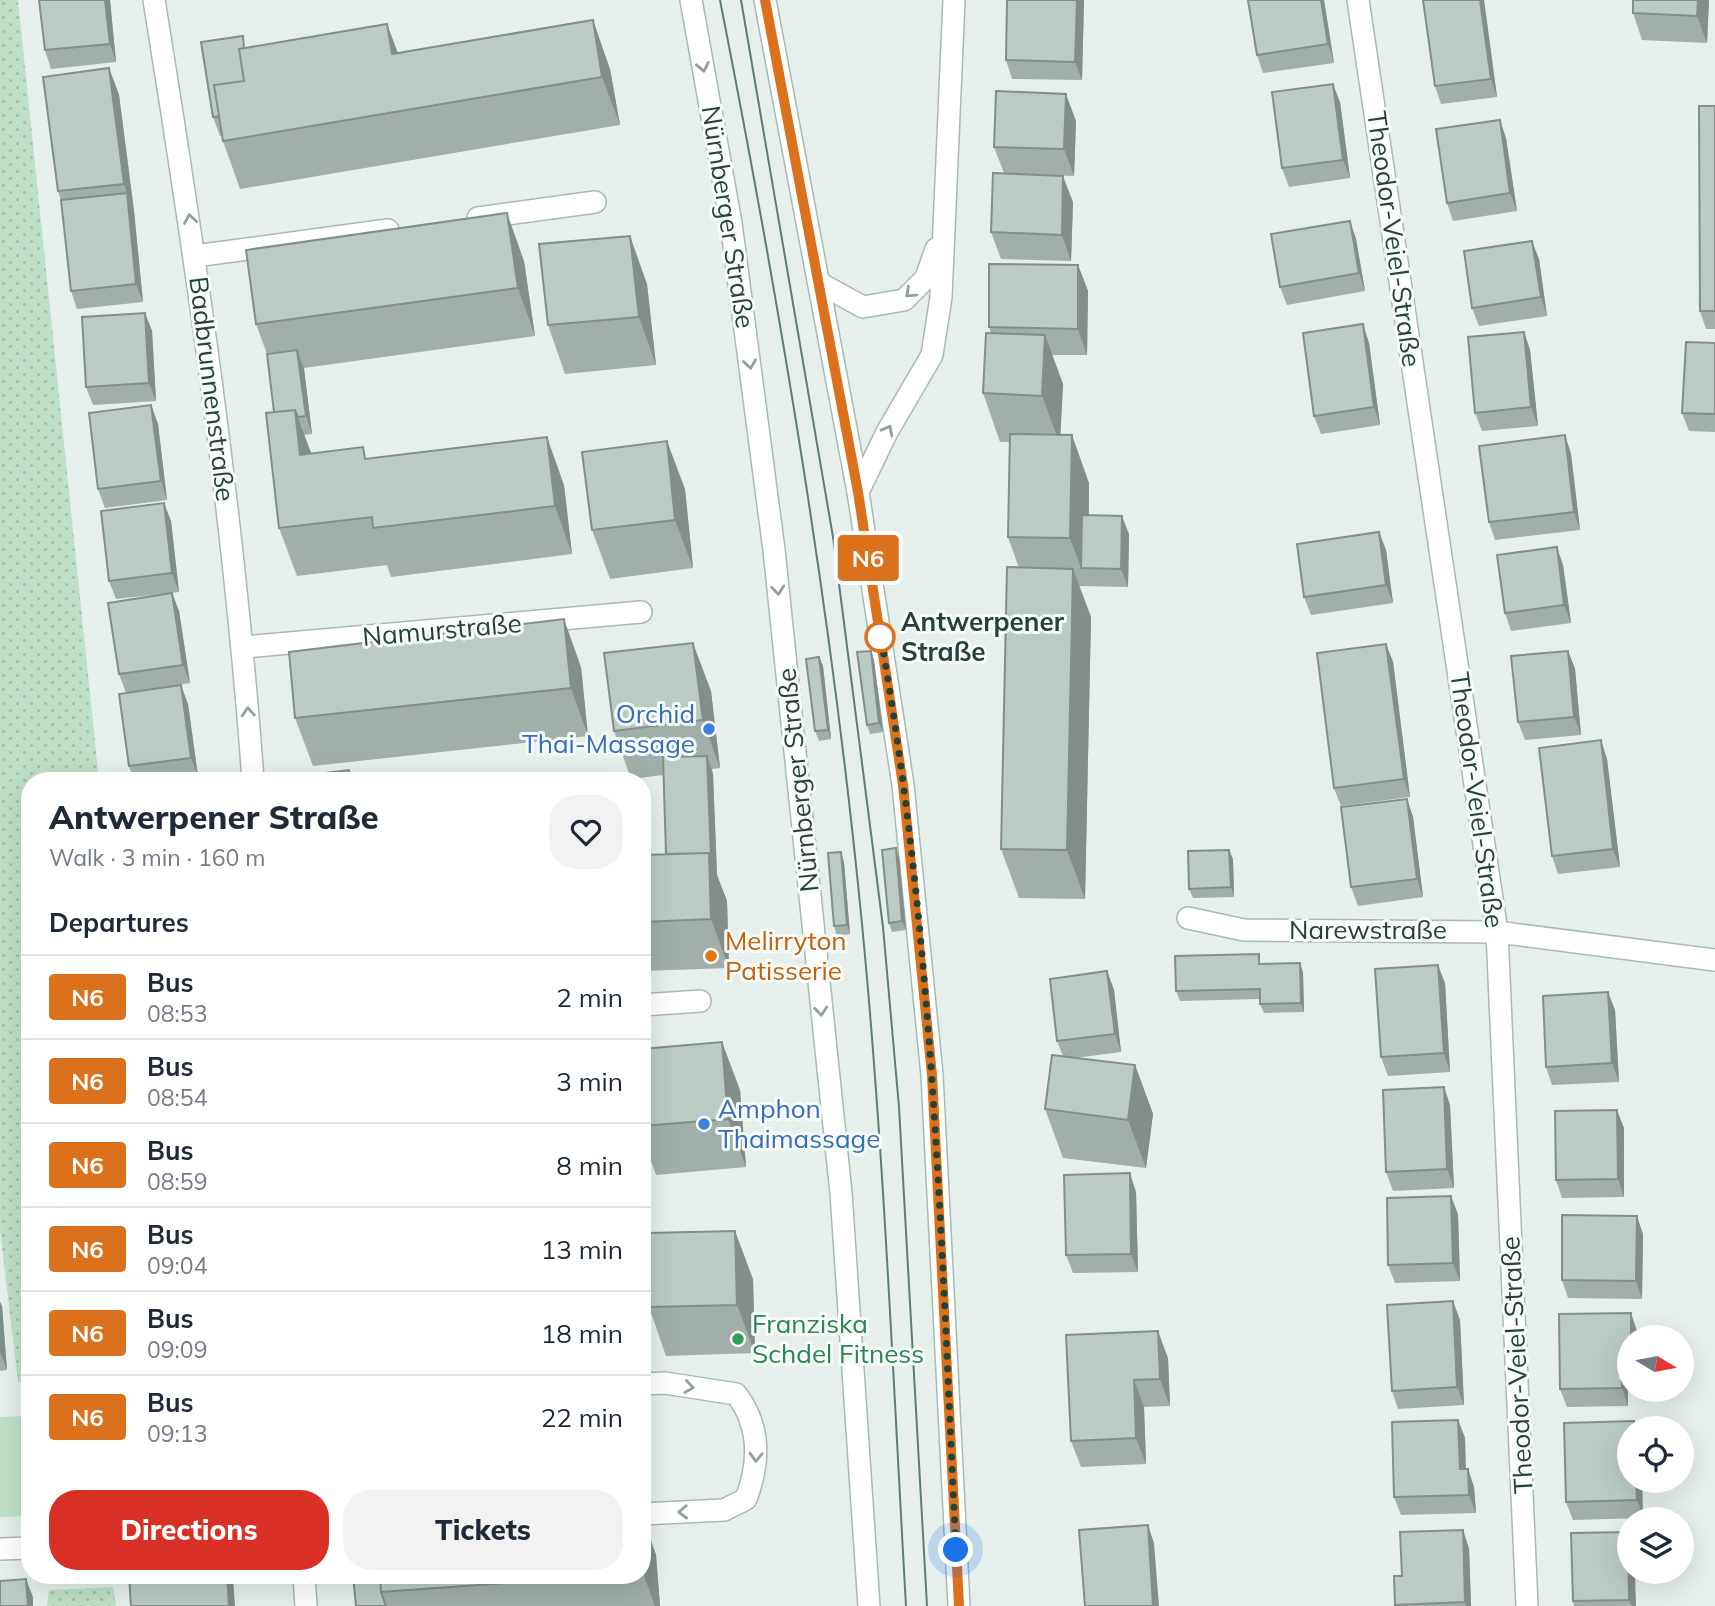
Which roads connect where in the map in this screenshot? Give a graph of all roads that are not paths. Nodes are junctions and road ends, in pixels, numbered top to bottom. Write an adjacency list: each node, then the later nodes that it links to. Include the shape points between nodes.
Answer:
1 (154, 0): 10 (street, Badbrunnenstraße, one-way to 1)
2 (691, 0): 27 (street, Nürnberger Straße, one-way to 27, via 731,223 774,550 841,1193)
3 (765, 0): 11 (street)
4 (954, 0): 9 (street)
5 (1359, 0): 17 (street, Theodor-Veiel-Straße)
6 (595, 202): 7 (street)
7 (457, 221)
8 (402, 228): 10 (street)
9 (941, 234): 11 (street, one-way to 11, via 926,278 904,300 863,307); 12 (street, one-way to 9, via 932,355 941,297)
10 (195, 256): 14 (street, Badbrunnenstraße)
11 (821, 284): 12 (street)
12 (858, 492): 28 (street, via 903,785 932,1075)
13 (641, 612): 14 (street, Namurstraße)
14 (244, 647): 15 (street, Badbrunnenstraße, one-way to 14)
15 (252, 772)
16 (1188, 918): 17 (street, Narewstraße, via 1244,930)
17 (1497, 932): 18 (street, Narewstraße); 29 (street, Theodor-Veiel-Straße)
18 (1715, 960)
19 (700, 1001): 20 (street)
20 (651, 1004)
21 (651, 1384): 22 (street, one-way to 22, via 736,1394 757,1436 755,1474 746,1499 724,1510)
22 (651, 1514)
23 (21, 1548): 24 (street)
24 (0, 1549)
25 (305, 1584): 26 (street)
26 (306, 1606)
27 (869, 1606)
28 (959, 1606)
29 (1527, 1606)

